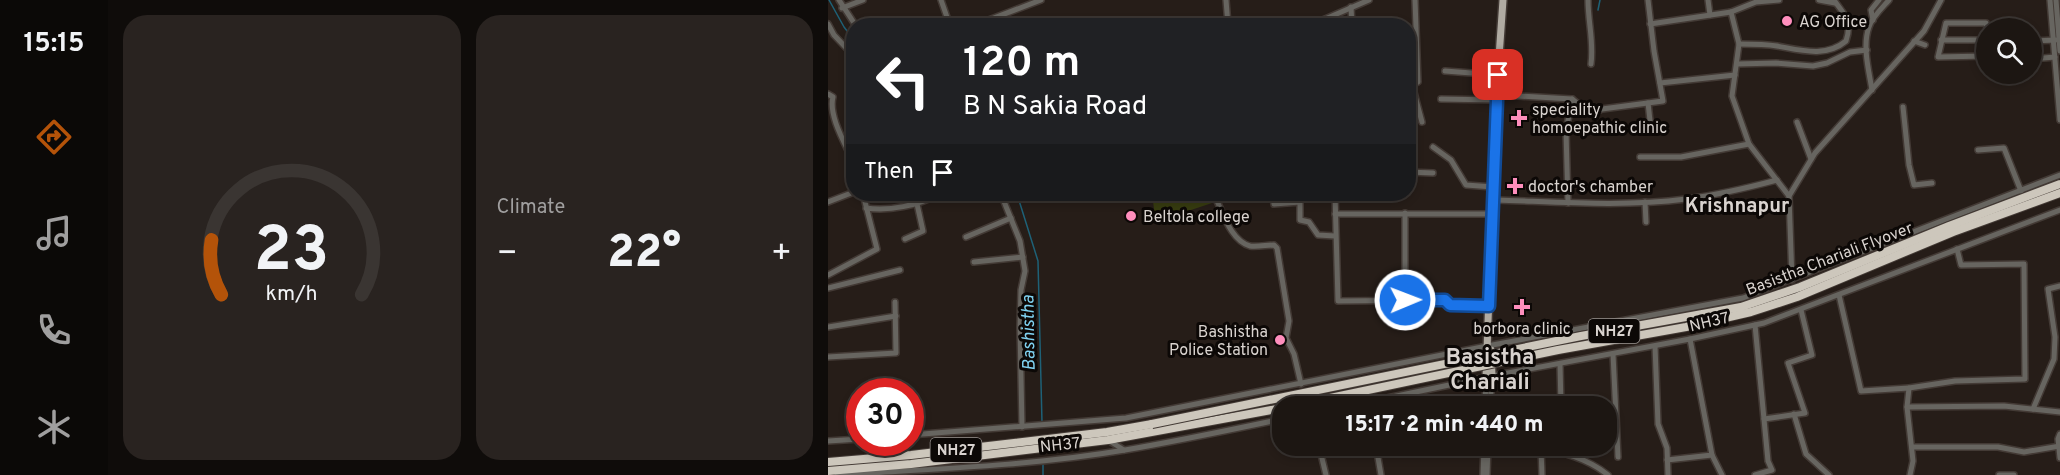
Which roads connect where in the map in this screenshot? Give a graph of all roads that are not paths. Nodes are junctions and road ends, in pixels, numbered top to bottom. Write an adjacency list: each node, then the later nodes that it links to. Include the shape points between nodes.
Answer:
1 (839, 0): 22 (street)
2 (863, 0): 22 (street)
3 (941, 0): 27 (street)
4 (1018, 0): 23 (street)
5 (1041, 0): 23 (street)
6 (1226, 0): 29 (street)
7 (1369, 0): 21 (street)
8 (1415, 0): 32 (street)
9 (1505, 0): 54 (main road); 60 (main road)
10 (1588, 0): 51 (street, via 1594,47)
11 (1648, 0): 36 (street)
12 (1708, 0): 25 (street)
13 (1779, 0): 24 (street, via 1756,2)
14 (1819, 0): 20 (street)
15 (1879, 0): 33 (street, via 1871,10)
16 (1889, 0): 33 (street)
17 (1941, 0): 41 (street)
18 (2050, 0): 40 (street)
19 (2056, 0): 40 (street)
20 (1835, 1): 42 (street, via 1843,9 1849,32 1846,41 1833,49 1809,53)
21 (1351, 7): 30 (street); 31 (street)
22 (842, 8): 26 (street)
23 (1020, 8): 28 (street)
24 (1731, 12): 25 (street); 42 (street)
25 (1710, 15): 36 (street)
26 (849, 18)
27 (947, 18)
28 (994, 18)
29 (1227, 18)
30 (1327, 18)
31 (1352, 18)
32 (1416, 18)
33 (1873, 20): 45 (street)
34 (1976, 23): 38 (street, via 1946,23)
35 (828, 24): 44 (street)
36 (1650, 24): 57 (street)
37 (1416, 26): 47 (street)
38 (1941, 40): 39 (street); 48 (street, via 1938,57)
39 (1976, 40)
40 (2056, 40): 46 (street); 49 (street)
41 (1914, 41): 43 (street); 58 (street)
42 (1739, 44): 52 (street)
43 (1925, 45)
44 (846, 48)
45 (1867, 50): 52 (street, via 1813,66); 58 (street)
46 (2060, 51)
47 (1417, 53): 56 (street)
48 (1976, 57)
49 (2055, 57): 50 (street); 66 (street)
50 (2042, 58)
51 (1591, 64)
52 (1737, 64): 55 (street)
53 (1445, 71): 54 (street)
54 (1498, 75): 60 (main road)
55 (1735, 75): 57 (street); 70 (street, via 1732,96)
56 (1416, 83)
57 (1660, 83): 63 (street, via 1663,100)
58 (1872, 90): 75 (street)
59 (828, 94): 71 (street, via 833,97 833,116)
60 (1498, 97): 61 (street); 62 (street); 82 (main road); 87 (main road)
61 (1441, 99)
62 (1572, 99): 63 (street, via 1594,113); 96 (street, via 1566,131)
63 (1648, 103): 69 (street)
64 (1416, 104): 67 (street)
65 (1902, 107): 80 (street, via 1914,185)
66 (2060, 120)
67 (1422, 122)
68 (1797, 122): 75 (street)
69 (1651, 129)
70 (1749, 144): 74 (street, via 1681,157); 79 (street)
71 (846, 146)
72 (1433, 147): 82 (street, via 1451,160 1466,185)
73 (1978, 150): 83 (street, via 2004,148)
74 (1640, 157)
75 (1811, 159): 86 (street)
76 (1416, 172): 77 (street)
77 (1434, 173)
78 (2060, 175): 83 (street)
79 (1777, 180): 86 (street); 95 (street, via 1729,192)
80 (1932, 183)
81 (2060, 184): 147 (highway, Basistha Chariali Flyover / NH27, bridge, via 1741,307 1570,339)
82 (1493, 188): 119 (main road)
83 (2021, 191): 113 (street)
84 (2060, 193): 133 (highway, Basistha Chariali Flyover / NH27, bridge, via 1751,312)
85 (846, 195): 94 (street)
86 (1789, 196): 113 (street)
87 (1497, 200): 96 (street); 125 (main road)
88 (864, 201): 98 (street)
89 (925, 201): 97 (street)
90 (1004, 201): 103 (street)
91 (1217, 201): 131 (street, via 1237,237 1250,246 1277,248 1289,321 1286,338)
92 (1274, 201): 105 (street, via 1300,202 1300,220 1309,222 1318,236)
93 (1335, 201): 101 (street)
94 (828, 202)
95 (1645, 202): 96 (street); 104 (street)
96 (1568, 203)
97 (917, 204): 98 (street); 107 (street, via 923,231)
98 (866, 208): 112 (street, via 877,249)
99 (2060, 210): 108 (street, NH37)
100 (1405, 213): 101 (street); 102 (street); 117 (street)
101 (1335, 214): 105 (street)
102 (1487, 214)
103 (1011, 218): 106 (street); 109 (street)
104 (1646, 222)
105 (1335, 236): 117 (street, via 1338,301)
106 (966, 237)
107 (905, 239)
108 (1957, 249): 116 (street, NH37); 132 (street, via 1961,265 2024,264 2025,378 1955,381)
109 (1023, 257): 110 (street); 146 (street)
110 (974, 262)
111 (900, 270): 115 (street)
112 (828, 275)
113 (1792, 280): 125 (street, via 1743,298)
114 (2060, 286): 139 (street, via 2048,289 2054,359)
115 (828, 288)
116 (1839, 295): 120 (street, NH37); 132 (street, via 1861,391)
117 (1405, 300): 119 (street)
118 (895, 302): 121 (street)
119 (1489, 306): 125 (main road)
120 (1801, 310): 122 (street, NH37); 142 (street, via 1812,355 1788,363 1805,413)
121 (896, 316): 123 (street); 128 (street, via 896,353)
122 (1755, 325): 124 (street, NH37); 144 (street)
123 (828, 327)
124 (1690, 339): 126 (street, NH37); 157 (street)
125 (1489, 345): 130 (main road); 131 (street)
126 (1655, 346): 127 (street, NH37); 165 (street, via 1658,424)
127 (1613, 354): 129 (street, NH37); 163 (street)
128 (828, 357)
129 (1560, 364): 130 (street, NH37); 137 (street)
130 (1489, 377): 134 (street, NH37); 135 (street); 136 (street)
131 (1301, 384): 143 (street)
132 (1909, 388): 138 (street)
133 (1340, 396)
134 (1407, 396)
135 (1486, 396)
136 (1490, 396)
137 (1561, 396)
138 (1907, 407): 139 (street); 155 (street)
139 (2033, 409): 141 (street)
140 (1272, 410): 147 (highway, Basistha Chariali Flyover / NH27)
141 (2060, 412)
142 (1794, 414): 144 (street); 179 (street, via 1806,454)
143 (1126, 418): 146 (street); 150 (street)
144 (1764, 419): 178 (street, via 1772,470)
145 (1272, 421): 156 (street, NH37)
146 (1022, 427): 148 (street)
147 (1152, 428): 150 (highway, Basistha Chariali Flyover / NH27)
148 (924, 434)
149 (2060, 434): 154 (street)
150 (1108, 436): 153 (highway, NH37 / NH27, via 1062,437); 153 (highway, NH37 / NH27, via 1062,447); 156 (street)
151 (846, 440): 152 (street)
152 (828, 441)
153 (1029, 445): 166 (highway, NH27, via 911,464)
154 (2059, 446): 155 (street, via 2024,452 1998,447); 164 (street)
155 (1912, 447): 180 (street)
156 (1124, 450): 168 (street, NH37)
157 (1712, 455): 165 (street); 177 (street)
158 (1321, 456): 171 (street)
159 (1378, 456): 172 (street)
160 (1486, 456): 173 (street)
161 (1541, 456): 174 (street)
162 (1573, 456): 167 (street, via 1591,462)
163 (1618, 457)
164 (2060, 458)
165 (1668, 460): 176 (street)
166 (831, 471): 170 (street, NH37)
167 (1600, 472): 175 (street)
168 (894, 473): 169 (street, NH37)
169 (871, 474): 170 (street, NH37)
170 (843, 475)
171 (1326, 475)
172 (1381, 475)
173 (1485, 475)
174 (1542, 475)
175 (1608, 475)
176 (1668, 475)
177 (1722, 475)
178 (1755, 475)
179 (1829, 475)
180 (1910, 475)
181 (1999, 475): 182 (street)
182 (2014, 475)

